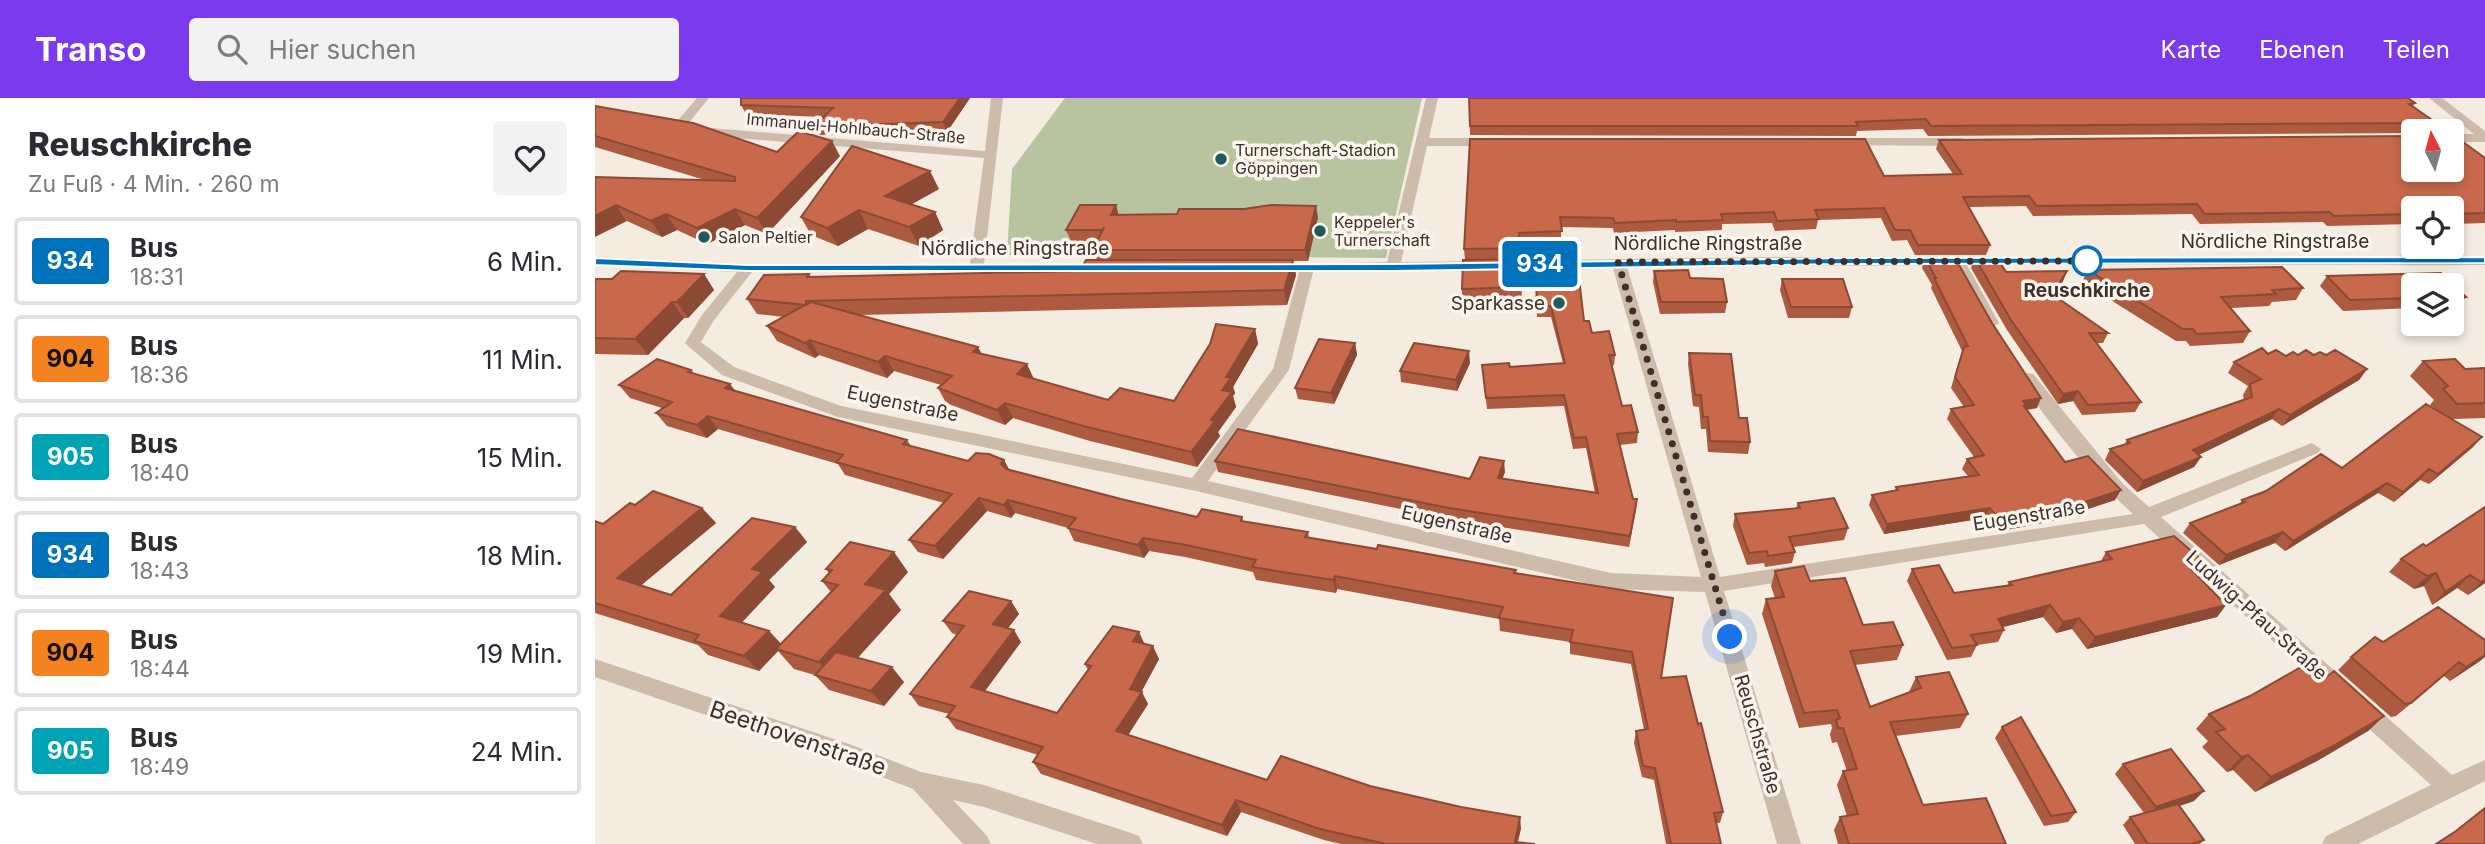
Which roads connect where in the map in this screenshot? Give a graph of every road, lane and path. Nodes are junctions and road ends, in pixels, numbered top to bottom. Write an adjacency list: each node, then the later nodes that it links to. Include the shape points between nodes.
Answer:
1 (703, 98): 6 (street)
2 (997, 98): 13 (street)
3 (1432, 98): 10 (street)
4 (2435, 98): 8 (street)
5 (662, 124): 6 (street, Immanuel-Hohlbauch-Straße)
6 (678, 128): 13 (street, Immanuel-Hohlbauch-Straße)
7 (2464, 138): 8 (street)
8 (2485, 138)
9 (1829, 141): 12 (street)
10 (1422, 142): 11 (street); 23 (street)
11 (1512, 142)
12 (1971, 142)
13 (990, 155): 18 (street)
14 (595, 261): 19 (street, Nördliche Ringstraße)
15 (1958, 261): 16 (street, Nördliche Ringstraße); 17 (street, Nördliche Ringstraße); 24 (street)
16 (2485, 261)
17 (1618, 262): 23 (street, Nördliche Ringstraße); 29 (street, Reuschstraße)
18 (977, 267): 19 (street, Nördliche Ringstraße); 20 (street, Nördliche Ringstraße)
19 (748, 268): 27 (street, Eugenstraße, via 707,318 694,343 728,371 838,411)
20 (1126, 268)
21 (1261, 268): 22 (street, Nördliche Ringstraße)
22 (1307, 268): 23 (street, Nördliche Ringstraße); 27 (street, via 1281,370)
23 (1393, 268)
24 (1999, 336)
25 (2014, 357): 28 (street, Ludwig-Pfau-Straße, via 2043,401 2117,489)
26 (2312, 449): 28 (street, Eugenstraße)
27 (1196, 485): 29 (street, Eugenstraße, via 1611,581)
28 (2146, 516): 29 (street, Eugenstraße); 33 (street, Ludwig-Pfau-Straße)
29 (1715, 585): 36 (street, Reuschstraße)
30 (595, 668): 32 (street, Beethovenstraße)
31 (2485, 770): 33 (street)
32 (921, 782): 34 (street, Beethovenstraße); 35 (street, via 984,796)
33 (2450, 788): 37 (street)
34 (979, 844)
35 (1131, 844)
36 (1789, 844)
37 (2335, 844)

